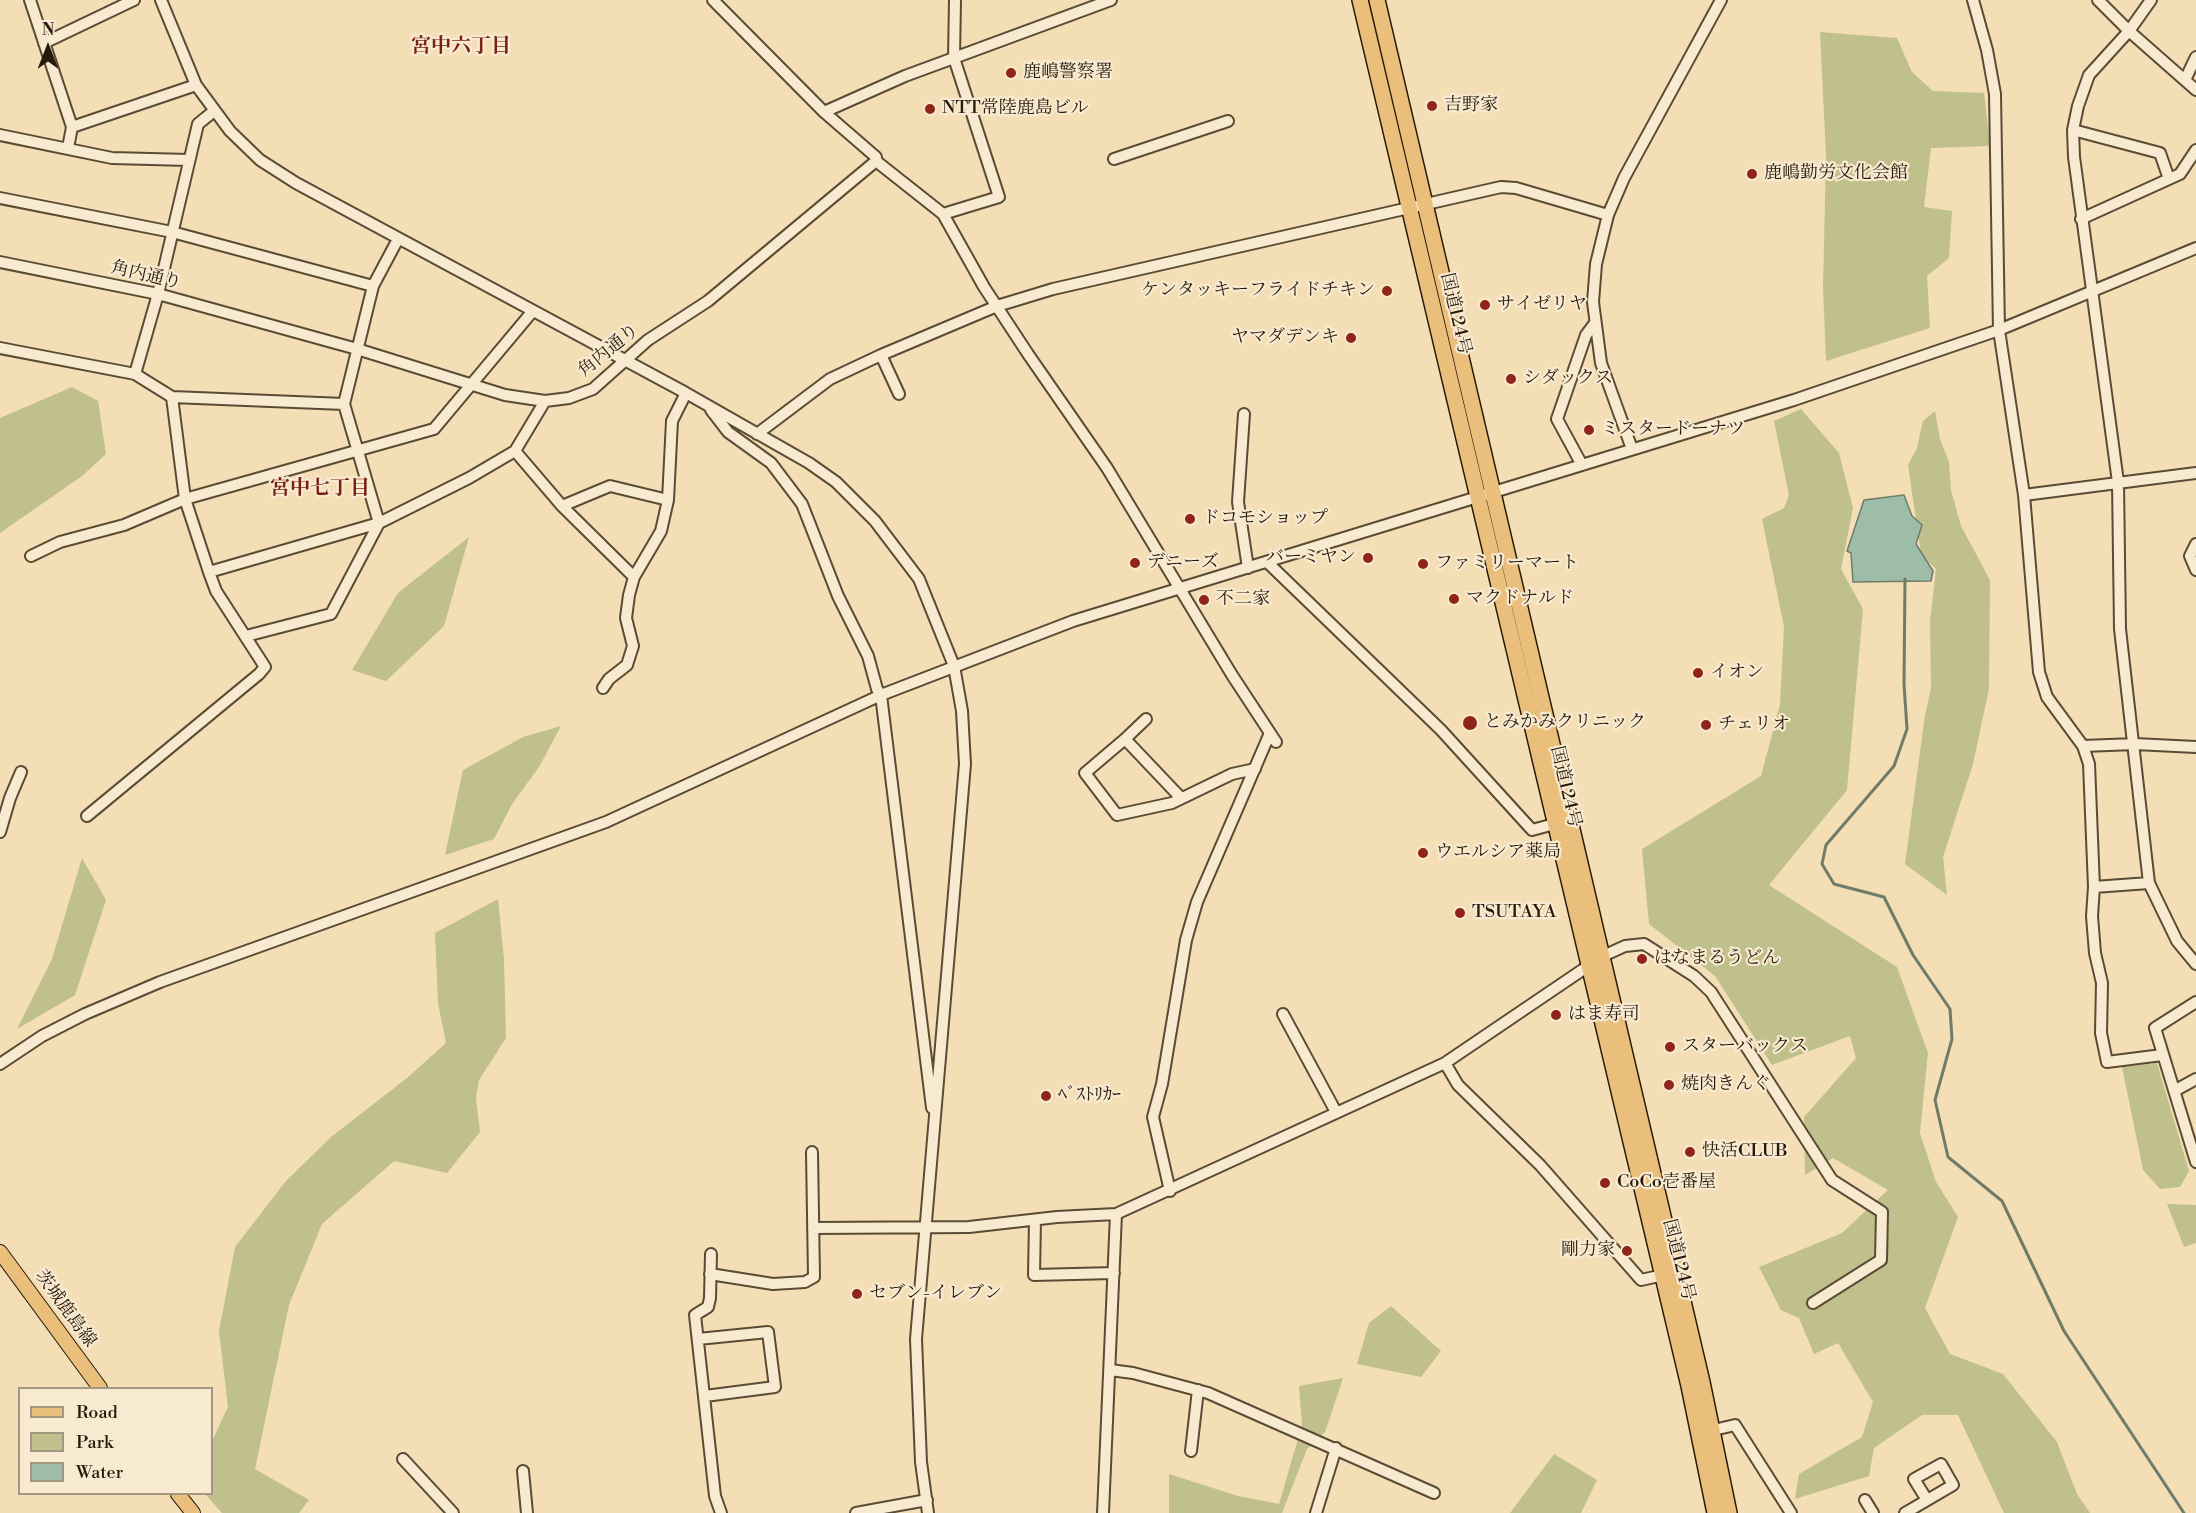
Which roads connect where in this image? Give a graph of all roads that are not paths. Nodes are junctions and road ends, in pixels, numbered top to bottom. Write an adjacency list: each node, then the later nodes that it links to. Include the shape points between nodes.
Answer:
1 (30, 0): 14 (street)
2 (134, 0): 14 (street)
3 (161, 0): 18 (street)
4 (713, 0): 21 (street)
5 (955, 0): 16 (street)
6 (1110, 0): 16 (street)
7 (1360, 0): 33 (highway, 国道124号)
8 (1377, 0): 33 (highway, 国道124号)
9 (1721, 0): 35 (street, via 1632,162)
10 (1973, 0): 47 (street, via 1995,94)
11 (2098, 0): 13 (street)
12 (2151, 0): 13 (street)
13 (2129, 31): 17 (street); 24 (street, via 2090,75)
14 (44, 43): 23 (street)
15 (2196, 57): 17 (street)
16 (954, 58): 21 (street); 34 (street, via 999,197)
17 (2185, 80): 19 (street)
18 (196, 85): 20 (street); 23 (street)
19 (2196, 90)
20 (214, 111): 29 (street, via 198,124); 38 (street, via 260,160)
21 (824, 112): 30 (street)
22 (1228, 121): 28 (street)
23 (72, 127): 26 (street)
24 (2073, 130): 31 (street, via 2160,153); 36 (street)
25 (0, 135): 26 (street)
26 (68, 148): 29 (street, via 112,158)
27 (2196, 150): 31 (street, via 2180,174)
28 (1113, 159)
29 (189, 160): 37 (street)
30 (876, 161): 34 (street); 51 (street, 角内通り, via 708,301 648,340)
31 (2169, 179): 36 (street)
32 (0, 198): 37 (street)
33 (1417, 206): 35 (street, via 1501,187); 44 (street, via 1053,289); 68 (highway, 国道124号); 70 (highway, 国道124号)
34 (943, 214): 44 (street)
35 (1608, 215): 46 (street, via 1596,264)
36 (2081, 219): 42 (street)
37 (172, 232): 41 (street); 43 (street)
38 (398, 239): 41 (street); 45 (street)
39 (2196, 248): 42 (street)
40 (0, 262): 43 (street, 角内通り)
41 (374, 286): 49 (street)
42 (2093, 293): 47 (street); 67 (street)
43 (158, 294): 49 (street, 角内通り); 52 (street)
44 (997, 306): 50 (street); 82 (street, via 1107,468)
45 (532, 312): 51 (street); 53 (street)
46 (1595, 322): 62 (street, via 1601,363); 65 (street, via 1586,335 1557,419)
47 (1999, 330): 62 (street, via 1767,409); 69 (street)
48 (0, 348): 52 (street)
49 (357, 349): 53 (street, 角内通り); 58 (street)
50 (881, 355): 55 (street); 61 (street, via 830,379)
51 (625, 362): 54 (street); 57 (street, 角内通り, via 594,389)
52 (135, 374): 56 (street)
53 (470, 384): 57 (street, 角内通り); 63 (street, via 434,429)
54 (686, 393): 59 (street); 72 (street, via 672,422)
55 (899, 394)
56 (172, 397): 58 (street); 71 (street)
57 (545, 401): 64 (street)
58 (344, 404): 63 (street)
59 (707, 405): 61 (street); 86 (street, via 728,432 771,463 802,504)
60 (1244, 414): 78 (street, via 1238,502)
61 (757, 434): 84 (street, via 836,482 875,522 919,579)
62 (1632, 449): 65 (street)
63 (359, 451): 71 (street); 74 (street)
64 (515, 451): 73 (street); 74 (street)
65 (1582, 465): 68 (street)
66 (2196, 473): 67 (street)
67 (2118, 482): 69 (street); 89 (street, via 2120,628)
68 (1495, 493): 70 (street); 96 (highway, 国道124号)
69 (2024, 495): 90 (street, via 2039,672 2047,697)
70 (1478, 498): 77 (street); 97 (highway, 国道124号)
71 (185, 500): 76 (street, via 124,525 60,542); 80 (street)
72 (668, 500): 73 (street, via 610,486); 81 (street, via 661,531)
73 (562, 506): 81 (street)
74 (379, 523): 80 (street); 83 (street, via 331,614)
75 (2196, 544): 79 (street, via 2190,556)
76 (31, 556)
77 (1267, 562): 78 (street); 97 (street, via 1441,730 1532,830)
78 (1248, 568): 82 (street)
79 (2196, 570)
80 (209, 572): 83 (street, via 216,591)
81 (634, 577): 85 (street, via 626,618 633,646 627,665)
82 (1180, 588): 84 (street, via 1073,621); 92 (street, via 1273,738)
83 (246, 636): 95 (street, via 265,667 259,674)
84 (954, 666): 86 (street); 112 (street, via 965,764)
85 (603, 688)
86 (881, 695): 108 (street, via 617,817 160,982 42,1036); 112 (street, via 928,1094)
87 (1146, 719): 88 (street)
88 (1125, 739): 94 (street); 94 (street, via 1085,773 1117,815)
89 (2135, 744): 90 (street); 91 (street); 99 (street)
90 (2083, 746): 100 (street, via 2089,764)
91 (2196, 747)
92 (1255, 770): 94 (street, via 1232,774); 115 (street, via 1197,902 1186,940 1153,1117)
93 (21, 772): 98 (street)
94 (1181, 798)
95 (87, 816)
96 (1571, 820): 97 (street); 101 (highway, 国道124号)
97 (1554, 824): 103 (highway, 国道124号)
98 (0, 832)
99 (2149, 883): 100 (street); 102 (street, via 2176,941)
100 (2094, 886): 106 (street, via 2092,916 2102,983 2101,1034 2107,1062)
101 (1603, 956): 103 (street); 122 (highway, 国道124号); 125 (street, via 1625,946 1644,944 1694,976 1711,993 1832,1180 1882,1212 1881,1260)
102 (2196, 964)
103 (1588, 965): 107 (street); 122 (highway, 国道124号)
104 (2196, 1002): 106 (street, via 2155,1028)
105 (1283, 1014): 111 (street)
106 (2162, 1055): 110 (street)
107 (1444, 1063): 111 (street); 122 (street, via 1458,1085 1539,1166 1641,1280)
108 (0, 1064)
109 (2196, 1079): 110 (street)
110 (2176, 1090): 114 (street)
111 (1336, 1112): 115 (street)
112 (934, 1117): 119 (street)
113 (812, 1152): 118 (street)
114 (2196, 1162)
115 (1170, 1191): 116 (street)
116 (1116, 1214): 117 (street); 124 (street)
117 (1035, 1220): 119 (street); 124 (street, via 1034,1275)
118 (813, 1228): 119 (street); 123 (street, via 814,1277 805,1282 773,1284)
119 (925, 1228): 138 (street, via 916,1339 921,1462)
120 (0, 1252): 128 (main road, 茨城鹿島線)
121 (711, 1254): 123 (street)
122 (1669, 1273): 131 (highway, 国道124号)
123 (711, 1274): 126 (street, via 708,1307 695,1315)
124 (1114, 1274): 127 (street)
125 (1814, 1303)
126 (698, 1339): 130 (street); 130 (street, via 768,1332 775,1387)
127 (1110, 1370): 129 (street, via 1133,1372); 147 (street)
128 (99, 1387)
129 (1198, 1390): 132 (street); 133 (street)
130 (705, 1396): 144 (street)
131 (1705, 1432): 149 (highway, 国道124号); 150 (highway, 国道124号); 151 (street, via 1735,1425)
132 (1336, 1448): 136 (street); 148 (street)
133 (1191, 1451)
134 (403, 1460): 142 (street)
135 (523, 1471): 143 (street)
136 (1434, 1493)
137 (179, 1495): 141 (main road)
138 (927, 1500): 145 (street); 146 (street)
139 (1865, 1500): 152 (street)
140 (1927, 1500): 153 (street)
141 (193, 1513)
142 (453, 1513)
143 (527, 1513)
144 (721, 1513)
145 (856, 1513)
146 (928, 1513)
147 (1103, 1513)
148 (1316, 1513)
149 (1715, 1513)
150 (1729, 1513)
151 (1791, 1513)
152 (1873, 1513)
153 (1905, 1513)

